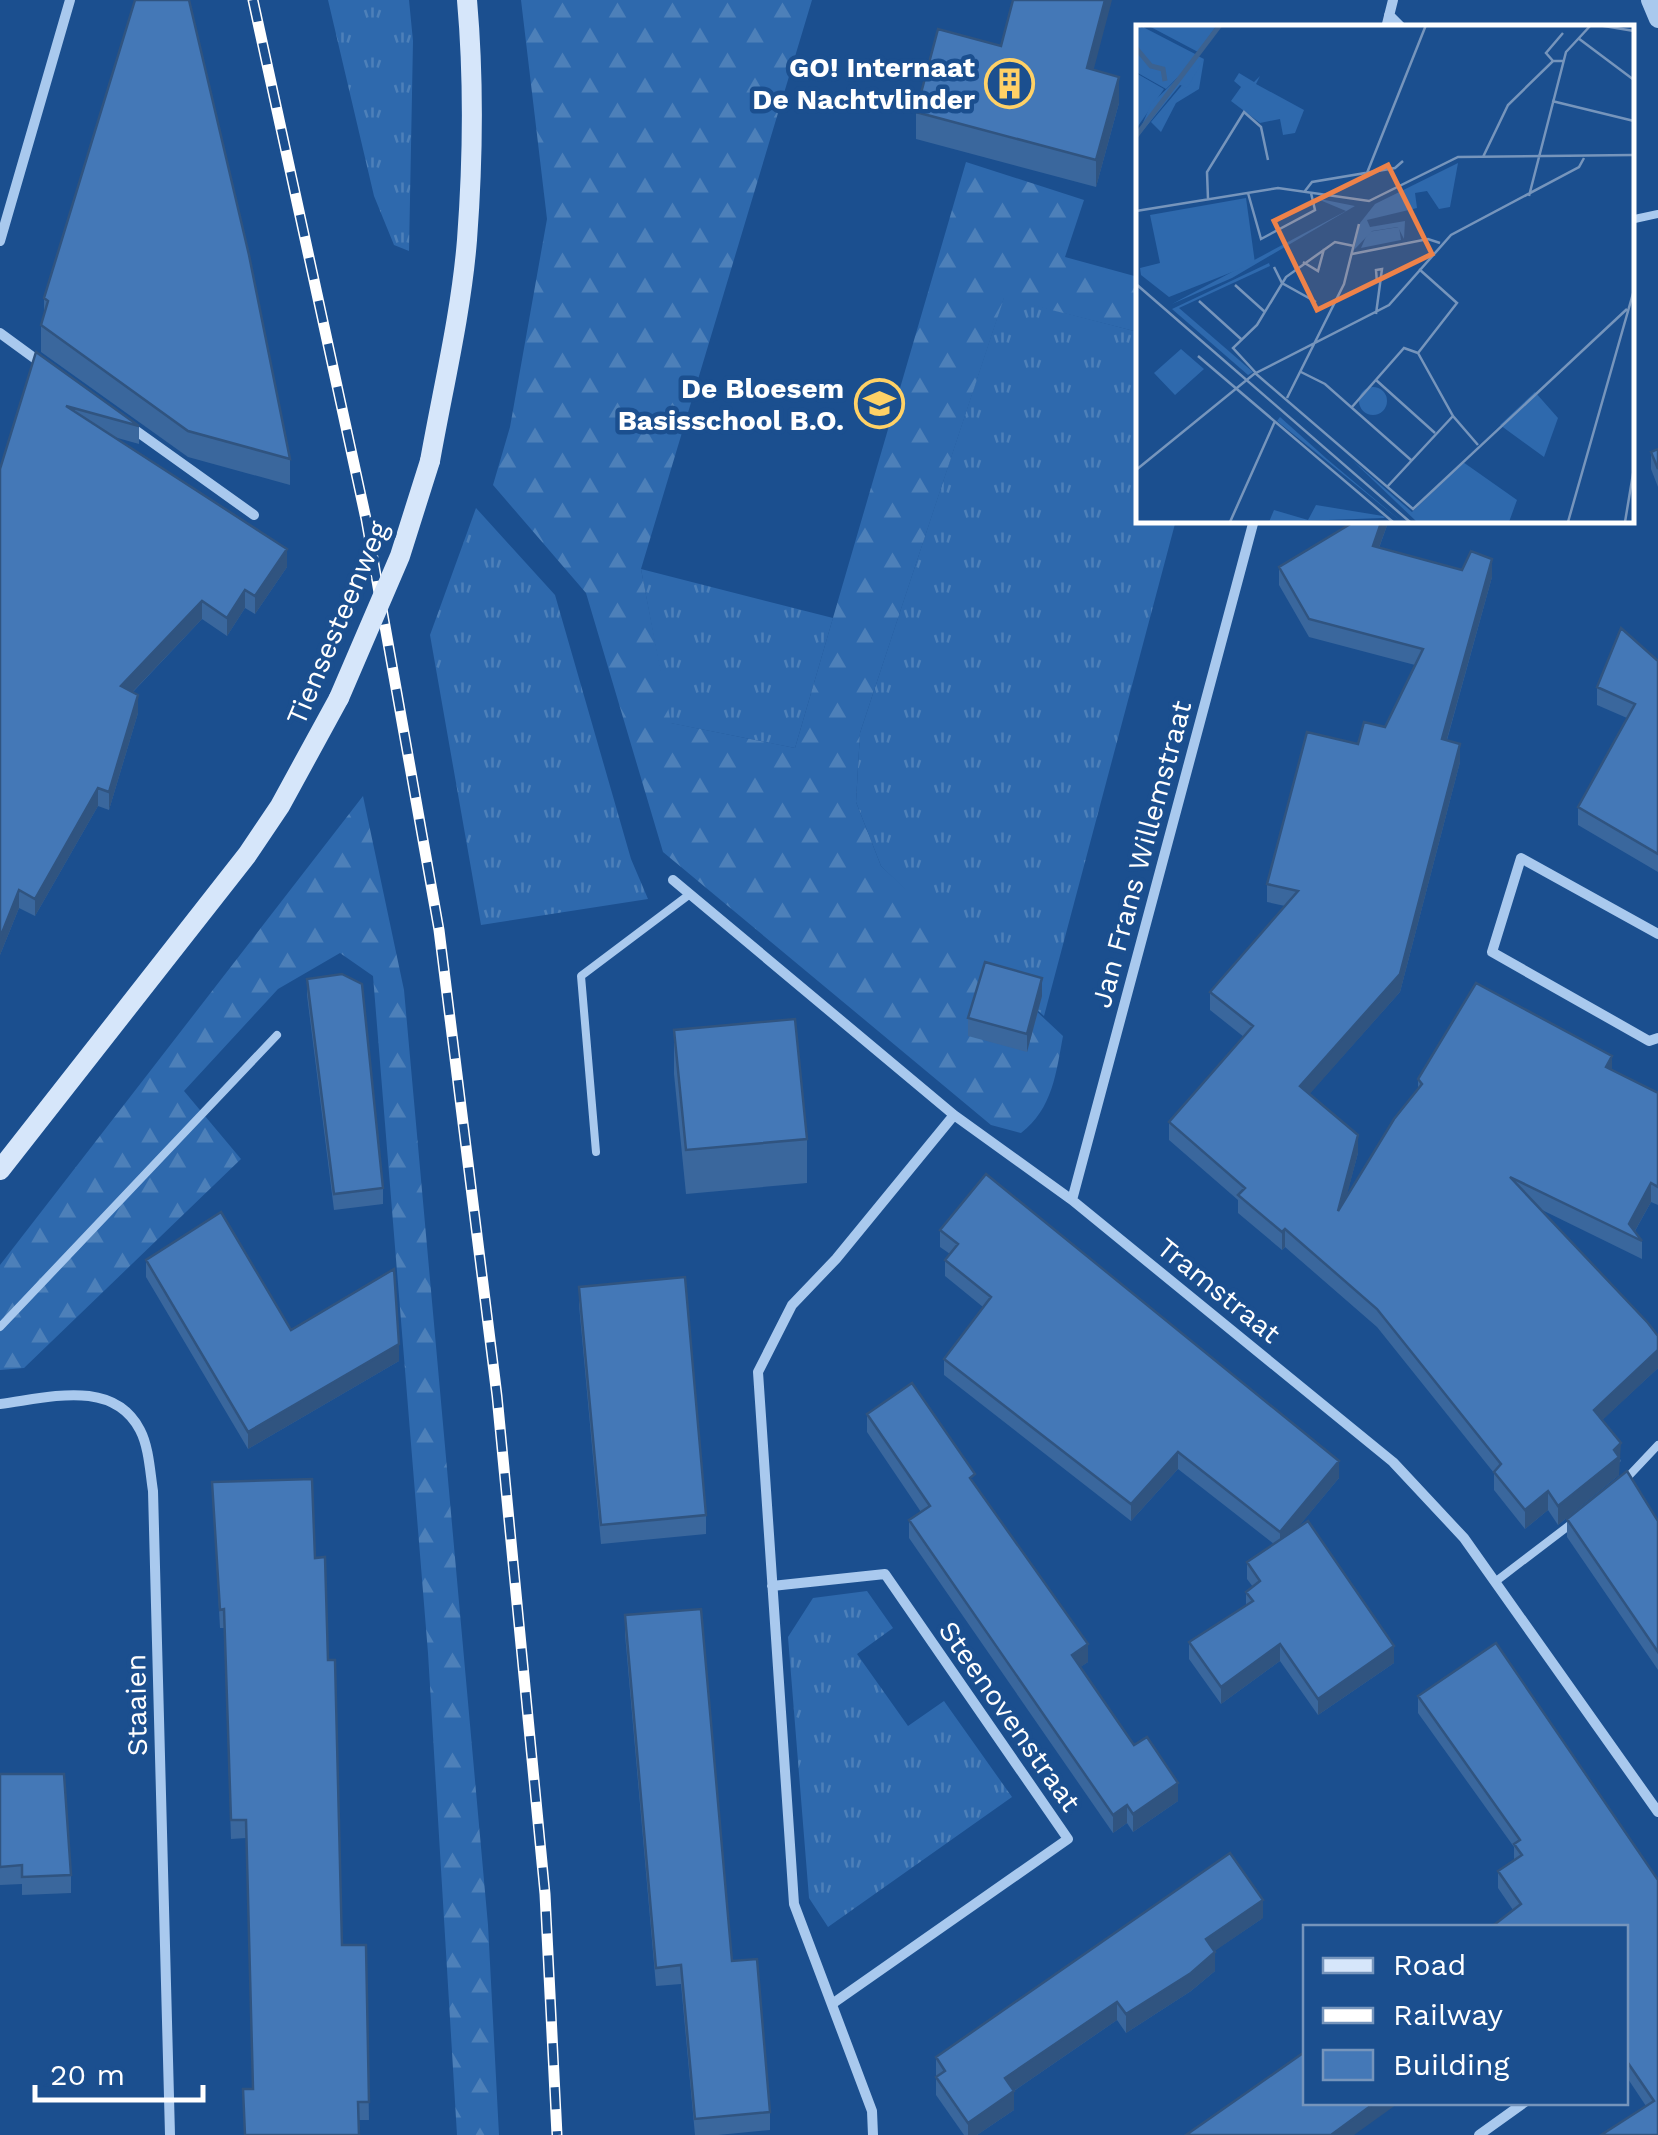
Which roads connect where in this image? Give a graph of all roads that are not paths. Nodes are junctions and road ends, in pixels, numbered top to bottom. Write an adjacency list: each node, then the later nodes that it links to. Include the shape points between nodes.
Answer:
1 (70, 0): 11 (street)
2 (467, 0): 24 (main road, Tiensesteenweg, bridge, via 467,242 430,461 400,556 312,752 247,855)
3 (1393, 0): 5 (street)
4 (1650, 0): 6 (street)
5 (1389, 14): 7 (street); 8 (street)
6 (1658, 18)
7 (1387, 25)
8 (1399, 25)
9 (1658, 214): 10 (lane)
10 (1633, 219)
11 (0, 241)
12 (0, 333): 13 (street)
13 (48, 367)
14 (111, 412): 15 (street)
15 (254, 514)
16 (1253, 522): 25 (street, Jan Frans Willemstraat)
17 (672, 880): 18 (street, Tramstraat)
18 (690, 894): 22 (street, Tramstraat); 23 (lane, via 581,976)
19 (1658, 934): 21 (street, via 1521,858 1492,952 1649,1041)
20 (277, 1034): 26 (lane)
21 (1658, 1038)
22 (954, 1115): 25 (street, Tramstraat); 32 (street, via 792,1305 758,1372)
23 (596, 1152)
24 (0, 1170)
25 (1072, 1200): 31 (street, Tramstraat, via 1393,1462)
26 (0, 1326)
27 (0, 1404): 36 (street, Staaien, via 95,1394 126,1410 142,1433 154,1491)
28 (1658, 1445): 29 (lane)
29 (1612, 1494)
30 (1583, 1516): 31 (lane)
31 (1496, 1582): 33 (street, Tramstraat)
32 (772, 1586): 34 (street, via 794,1904); 34 (street, Steenovenstraat, via 885,1574 1068,1840)
33 (1658, 1812)
34 (832, 2004): 37 (street, via 872,2111)
35 (1521, 2105): 38 (street)
36 (170, 2135)
37 (873, 2135)
38 (1479, 2135)

